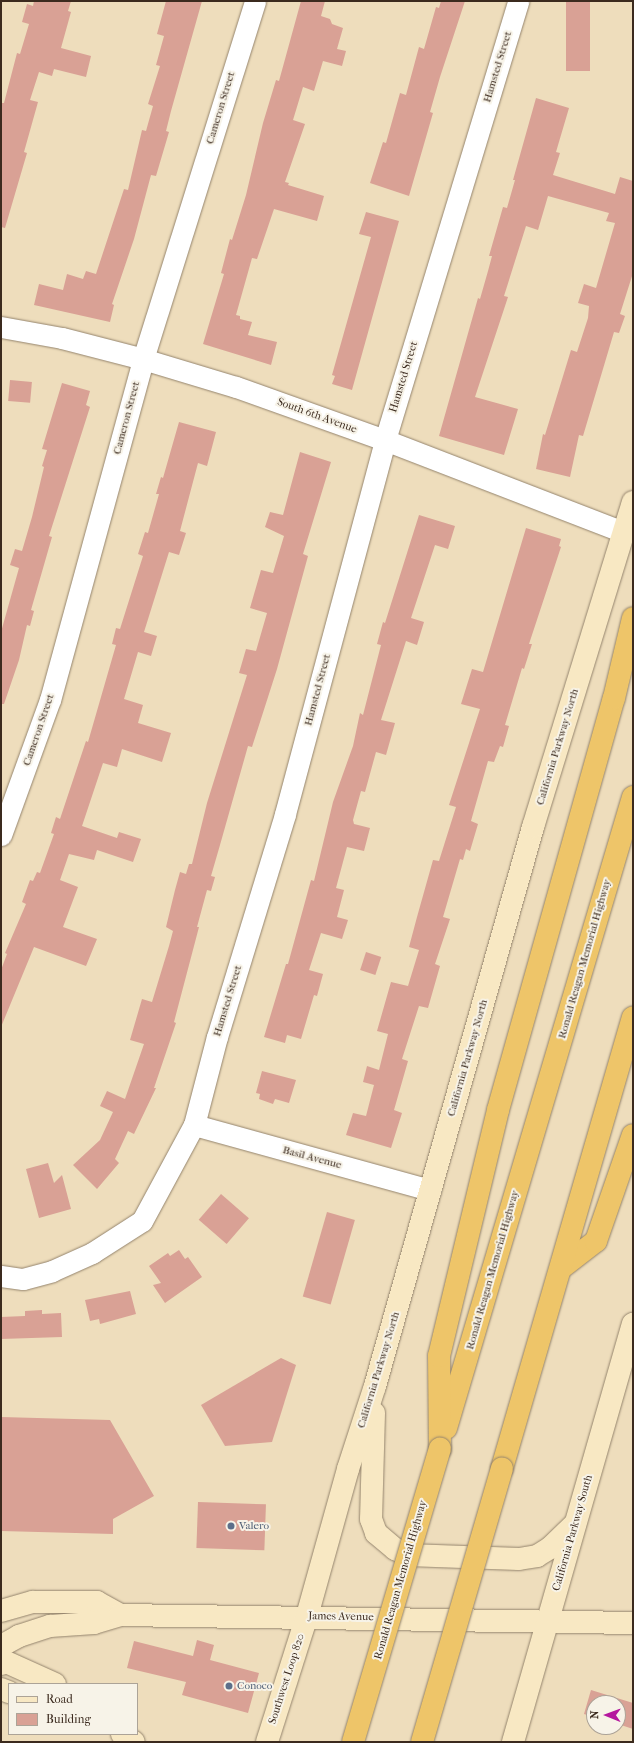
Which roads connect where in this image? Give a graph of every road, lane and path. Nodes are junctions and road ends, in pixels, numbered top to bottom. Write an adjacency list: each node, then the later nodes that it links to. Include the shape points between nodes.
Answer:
1 (255, 1): 4 (street, Cameron Street)
2 (518, 1): 5 (street, Hamsted Street)
3 (1, 327): 4 (street, South 6th Avenue, via 62,338)
4 (143, 359): 5 (street, South 6th Avenue, via 236,387); 10 (street, Cameron Street, via 50,700)
5 (385, 440): 7 (street, South 6th Avenue); 12 (street, Hamsted Street, via 285,814 217,1037)
6 (633, 502): 7 (main road, California Parkway North)
7 (624, 532): 14 (main road, California Parkway North, via 533,827)
8 (633, 618): 19 (highway, via 614,698 498,1110 439,1356)
9 (633, 798): 19 (highway, Ronald Reagan Memorial Highway)
10 (1, 835)
11 (633, 1018): 15 (highway)
12 (194, 1125): 14 (street, Basil Avenue); 16 (street, Hamsted Street, via 142,1221 92,1253 52,1271 23,1279)
13 (633, 1135): 15 (highway, via 596,1241)
14 (430, 1190): 18 (main road, California Parkway North)
15 (561, 1268): 35 (highway, bridge)
16 (1, 1276)
17 (633, 1324): 20 (main road, California Parkway South)
18 (375, 1386): 20 (main road, via 369,1509 376,1533 383,1541 408,1555 508,1560 537,1556 550,1548); 25 (main road, California Parkway North, via 348,1469)
19 (440, 1449): 34 (highway, Ronald Reagan Memorial Highway, bridge)
20 (576, 1522): 26 (main road, California Parkway South)
21 (1, 1601): 22 (main road)
22 (34, 1602): 23 (main road, James Avenue); 24 (main road, James Avenue, via 96,1602)
23 (1, 1611)
24 (120, 1615): 25 (main road, James Avenue); 28 (main road, James Avenue, via 94,1624 50,1626 19,1636)
25 (307, 1616): 26 (main road, James Avenue); 33 (main road, Southwest Loop 820)
26 (548, 1621): 27 (main road, James Avenue); 36 (main road, California Parkway South)
27 (633, 1623)
28 (1, 1646)
29 (1, 1664): 30 (main road, via 4,1661)
30 (53, 1683)
31 (124, 1735): 32 (main road)
32 (134, 1742)
33 (267, 1742)
34 (354, 1742)
35 (422, 1742)
36 (513, 1742)

